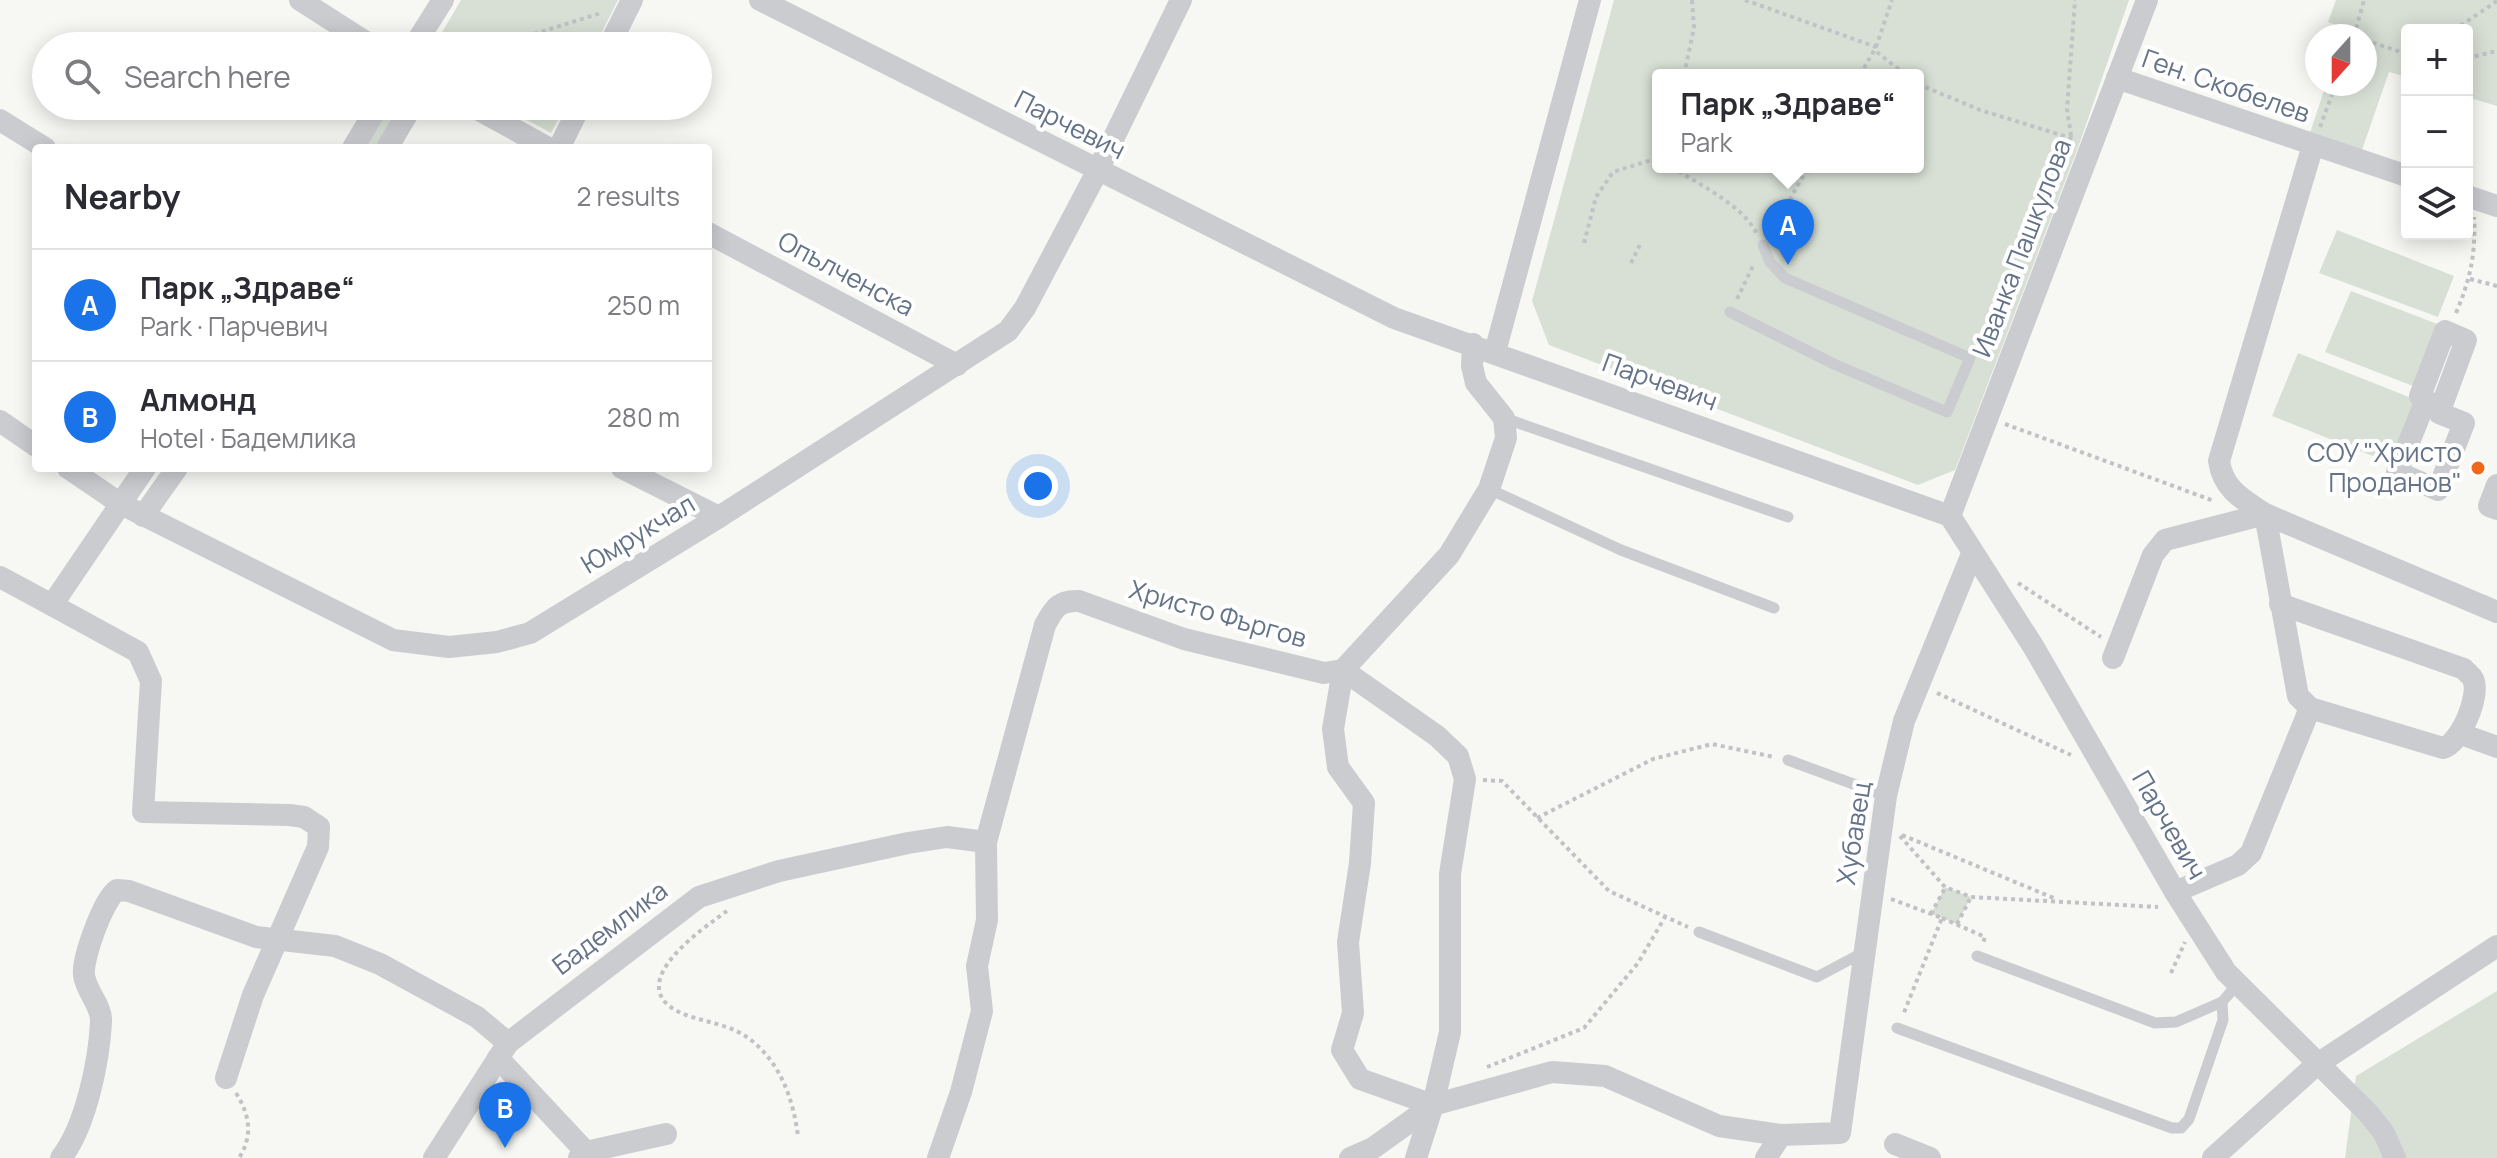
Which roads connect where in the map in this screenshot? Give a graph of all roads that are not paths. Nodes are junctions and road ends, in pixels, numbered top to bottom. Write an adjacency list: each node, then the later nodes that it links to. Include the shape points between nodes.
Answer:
1 (300, 0): 8 (street)
2 (443, 0): 9 (street)
3 (760, 0): 23 (street, Парчевич)
4 (1181, 0): 23 (street, Юмрукчал)
5 (1590, 0): 30 (street)
6 (2147, 0): 11 (street, Иванка Пашкулова)
7 (631, 2): 10 (street)
8 (350, 32)
9 (423, 32)
10 (616, 32)
11 (2117, 78): 22 (street, Ген. Скобелев); 45 (street, Иванка Пашкулова, via 2082,142)
12 (0, 120): 17 (street)
13 (370, 120): 18 (street)
14 (404, 120): 19 (street)
15 (497, 120): 20 (street)
16 (573, 120): 21 (street)
17 (39, 144)
18 (355, 144)
19 (389, 144)
20 (541, 144)
21 (561, 144)
22 (2313, 145): 24 (street, Ген. Скобелев); 43 (street, via 2219,461 2221,478)
23 (1098, 170): 29 (street, Парчевич, via 1394,318); 31 (street, Юмрукчал, via 1025,308 1008,331)
24 (2401, 174)
25 (712, 235): 31 (street, Опълченска)
26 (1763, 245): 27 (lane, via 1785,278 1970,358 1947,412)
27 (1730, 312)
28 (2455, 335): 28 (street, via 2445,331 2420,396 2426,400 2397,472 2438,490 2464,423 2439,413 2466,340)
29 (1473, 344): 30 (street, Парчевич); 32 (street, via 1476,383)
30 (1495, 352): 45 (street, Парчевич)
31 (957, 365): 46 (street, Юмрукчал)
32 (1504, 418): 40 (street, via 1506,438); 47 (lane)
33 (0, 421): 34 (street)
34 (32, 443)
35 (74, 472): 41 (street, Юмрукчал)
36 (142, 472): 41 (street)
37 (174, 472): 44 (street)
38 (630, 472): 46 (street)
39 (2497, 485): 42 (street, via 2489,506)
40 (1489, 489): 52 (lane, via 1621,550); 55 (street, via 1449,555)
41 (121, 504): 44 (street, Юмрукчал); 51 (street)
42 (2497, 509)
43 (2265, 514): 50 (street); 53 (street); 54 (street, via 2165,540 2153,555)
44 (143, 516): 46 (street, Юмрукчал, via 393,640 449,647 530,633)
45 (1950, 516): 48 (street, Парчевич)
46 (719, 517)
47 (1788, 517)
48 (1972, 554): 60 (street, Хубавец, via 1904,721); 62 (street, Парчевич, via 2033,646)
49 (0, 578): 51 (street)
50 (2280, 604): 56 (street, via 2298,696); 57 (street, via 2464,669 2474,680 2475,693)
51 (52, 605): 64 (street, via 138,652 144,662 151,681 143,812 289,815 319,827 318,847)
52 (1774, 608)
53 (2497, 612)
54 (2115, 653)
55 (1343, 670): 61 (street, Христо Фъргов, via 1324,673 1184,639 1064,600 1045,625); 73 (street, via 1437,736 1458,756 1465,779 1450,874 1450,1032); 73 (street, via 1333,729 1338,767 1364,803 1348,942 1353,1013 1342,1050 1360,1079)
56 (2310, 708): 57 (street, via 2437,748 2450,747); 62 (street, via 2251,853)
57 (2461, 734): 58 (street)
58 (2497, 747)
59 (1788, 760): 60 (lane)
60 (1886, 796): 66 (street, Хубавец)
61 (986, 842): 70 (street, Бадемлика, via 947,837 908,843 779,871 699,897); 80 (street, via 987,920 977,966 982,1011)
62 (2184, 907): 68 (street, Парчевич)
63 (1699, 932): 66 (lane, via 1817,977)
64 (280, 939): 70 (street, via 335,946 440,993 477,1017); 72 (street, via 253,995); 78 (street, via 256,937 129,891 108,896 83,971 101,1020 91,1087)
65 (2497, 946): 71 (street)
66 (1865, 951): 75 (street, Хубавец, via 1840,1133)
67 (1977, 956): 68 (lane, via 2155,1023 2176,1022)
68 (2229, 994): 69 (lane, via 2189,1119 2181,1128); 71 (street, Парчевич)
69 (1897, 1028)
70 (503, 1050): 77 (street); 79 (street, Бадемлика)
71 (2316, 1065): 85 (street); 86 (street, Парчевич, via 2369,1114)
72 (226, 1078)
73 (1433, 1105): 75 (street, via 1521,1078 1581,1072 1631,1085 1719,1126); 81 (street); 82 (street)
74 (666, 1134): 77 (street)
75 (1781, 1135): 83 (street)
76 (1895, 1144): 84 (street)
77 (583, 1155)
78 (61, 1158)
79 (434, 1158)
80 (940, 1158)
81 (1350, 1158)
82 (1416, 1158)
83 (1766, 1158)
84 (1930, 1158)
85 (2213, 1158)
86 (2395, 1158)

